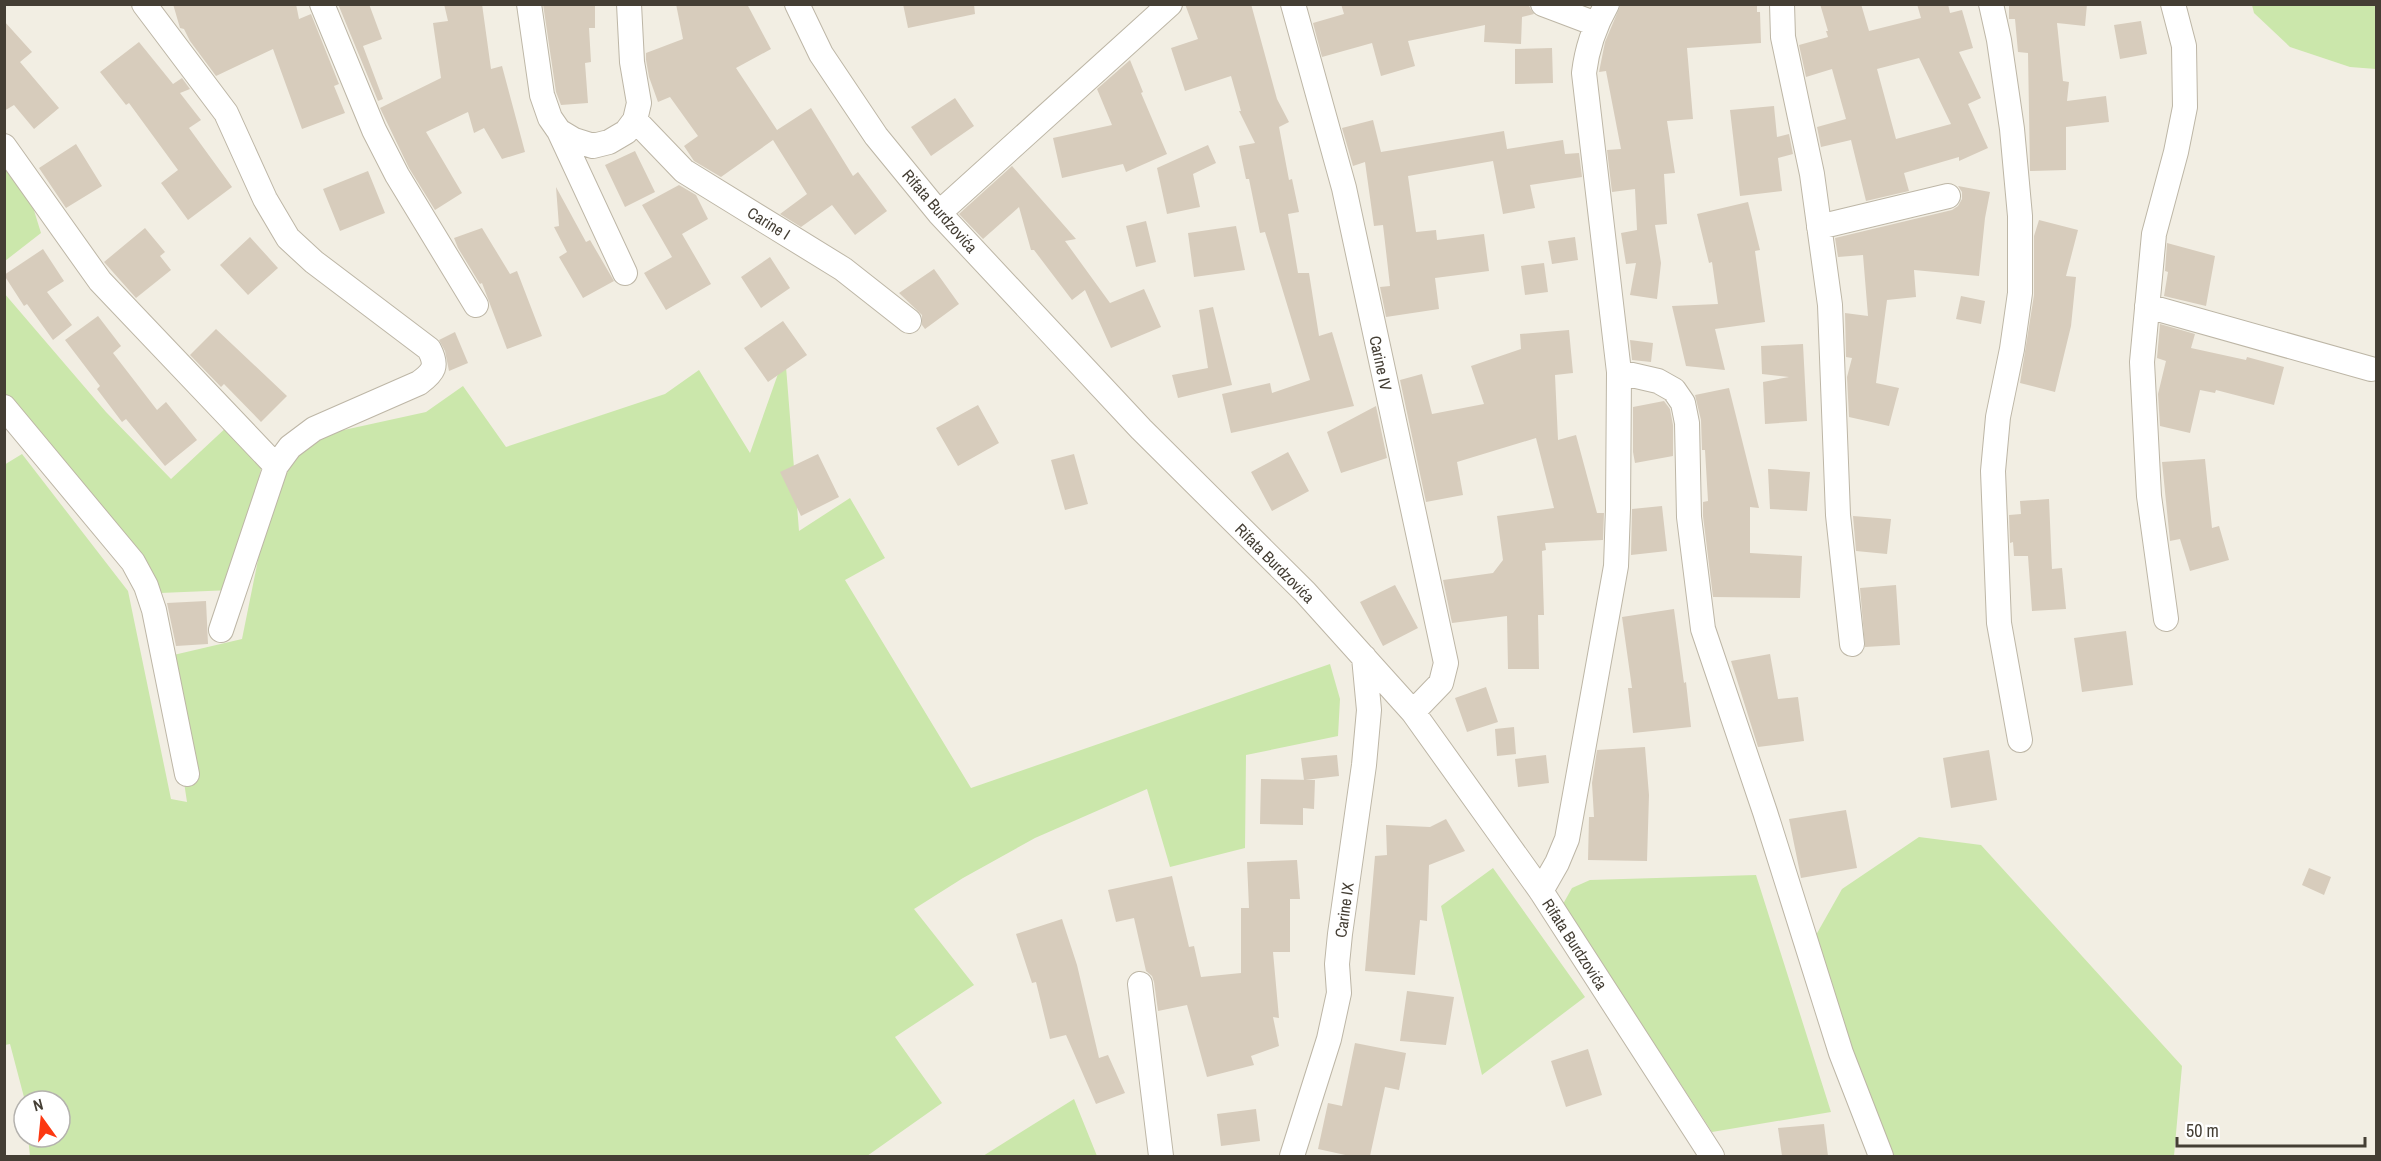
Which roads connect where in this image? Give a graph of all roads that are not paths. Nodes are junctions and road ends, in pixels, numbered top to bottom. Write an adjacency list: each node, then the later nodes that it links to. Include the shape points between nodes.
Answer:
1 (144, 4): 26 (street, via 226,113 265,199 288,238 429,349 434,358 430,375 419,383 314,429 290,447)
2 (322, 4): 20 (street, via 397,175)
3 (529, 4): 14 (street, via 542,95 550,118)
4 (629, 4): 13 (street, via 639,103)
5 (797, 4): 17 (street, Rifata Burdzovića, via 821,54 870,127)
6 (1170, 4): 17 (street)
7 (1293, 4): 31 (street, Carine IV, via 1344,188 1446,663 1441,683)
8 (1543, 4): 12 (street)
9 (1782, 4): 18 (street, via 1784,37)
10 (1991, 4): 32 (street, via 2012,129 2020,216 2020,293 1998,417 1993,471 1999,623)
11 (2173, 4): 21 (street, via 2184,46 2185,107 2154,234)
12 (1602, 14): 24 (street, via 1587,47 1584,73)
13 (635, 120): 14 (street, via 626,132 593,146); 22 (street, Carine I, via 684,171 843,269)
14 (560, 131): 19 (street)
15 (4, 146): 26 (street, via 100,281)
16 (1948, 196): 18 (street)
17 (939, 213): 30 (street, Rifata Burdzovića, via 1141,429 1305,592)
18 (1819, 226): 29 (street, via 1830,305 1838,514)
19 (624, 273)
20 (476, 305)
21 (2147, 306): 23 (street); 27 (street, via 2142,362 2149,496)
22 (909, 321)
23 (2371, 369)
24 (1619, 372): 34 (street, via 1616,566 1567,839); 39 (street, via 1658,381 1674,390 1683,403 1689,517 1703,630 1841,1053)
25 (4, 407): 33 (street, via 133,562 146,586)
26 (276, 466): 28 (street)
27 (2166, 619)
28 (221, 630)
29 (1852, 644)
30 (1364, 657): 31 (street, Rifata Burdzovića); 37 (street, Carine IX, via 1369,710 1340,934 1339,993)
31 (1413, 712): 34 (street, Rifata Burdzovića)
32 (2020, 740)
33 (187, 774)
34 (1541, 891): 38 (street, Rifata Burdzovića)
35 (1140, 984): 36 (street)
36 (1161, 1156)
37 (1292, 1156)
38 (1712, 1156)
39 (1881, 1156)

